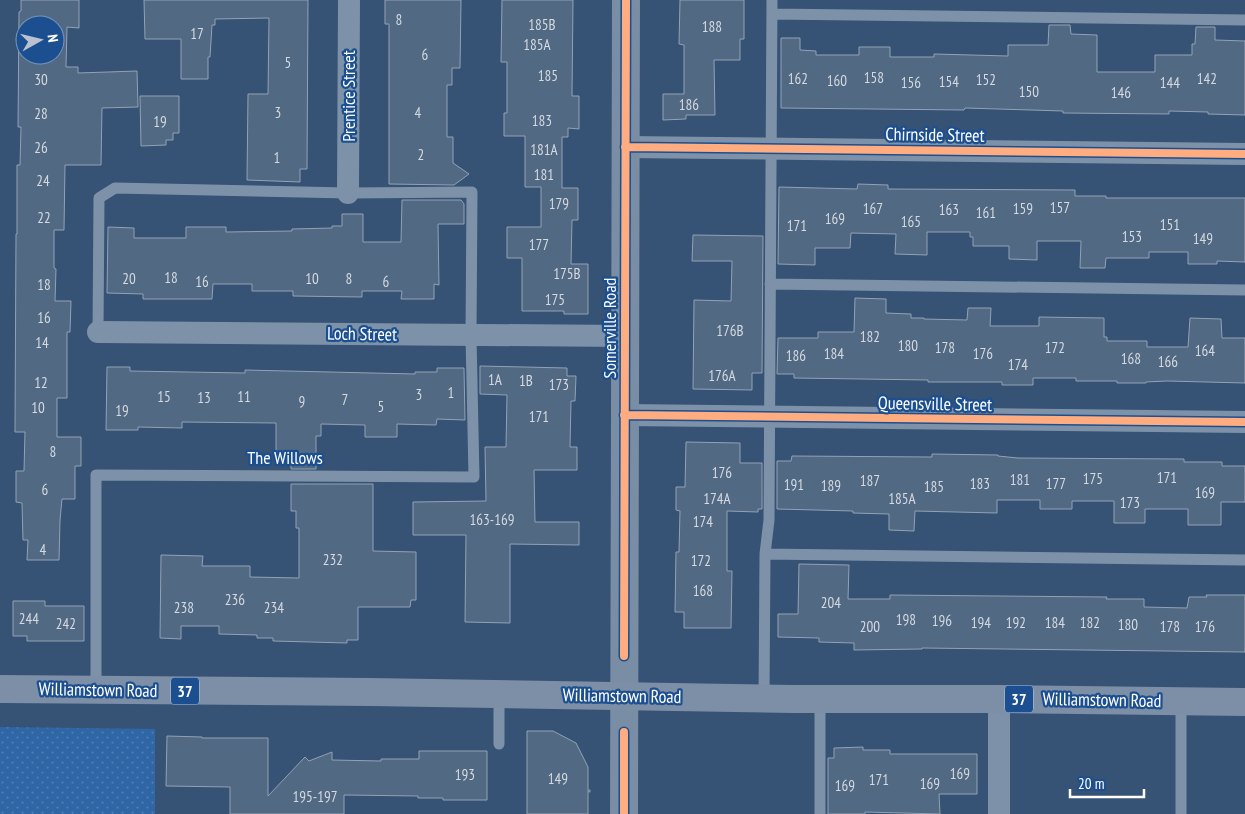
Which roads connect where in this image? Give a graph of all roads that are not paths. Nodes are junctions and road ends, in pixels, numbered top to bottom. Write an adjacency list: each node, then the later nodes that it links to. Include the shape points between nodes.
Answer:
1 (349, 0): 9 (street, Prentice Street)
2 (626, 0): 6 (main road, Somerville Road)
3 (772, 0): 4 (lane)
4 (772, 14): 5 (lane); 7 (lane)
5 (1245, 20)
6 (625, 147): 7 (street, Chirnside Street); 14 (main road, Somerville Road)
7 (770, 148): 8 (street, Chirnside Street); 10 (lane)
8 (1245, 154)
9 (348, 193): 12 (lane, via 115,188 99,198); 13 (lane, via 472,192)
10 (770, 284): 11 (lane); 16 (lane)
11 (1245, 290)
12 (98, 332): 13 (street, Loch Street)
13 (471, 336): 14 (street, Loch Street); 21 (lane, The Willows, via 474,477 96,474)
14 (625, 336): 15 (main road, Somerville Road)
15 (624, 415): 16 (street, Queensville Street); 23 (main road, Somerville Road)
16 (769, 417): 17 (street, Queensville Street); 18 (lane, via 769,520)
17 (1245, 422)
18 (765, 554): 19 (lane); 24 (lane)
19 (1245, 560)
20 (0, 689): 21 (main road, Williamstown Road / 37)
21 (96, 690): 22 (main road, Williamstown Road / 37)
22 (499, 694): 23 (main road, Williamstown Road / 37); 29 (lane)
23 (624, 697): 24 (main road, Williamstown Road / 37); 30 (main road, Somerville Road)
24 (764, 699): 26 (main road, Williamstown Road / 37)
25 (999, 699): 26 (main road, Williamstown Road / 37); 27 (main road, Williamstown Road / 37); 32 (street)
26 (820, 700): 31 (lane)
27 (1181, 701): 28 (main road, Williamstown Road / 37); 33 (lane)
28 (1245, 702)
29 (499, 744)
30 (624, 814)
31 (820, 814)
32 (999, 814)
33 (1181, 814)

